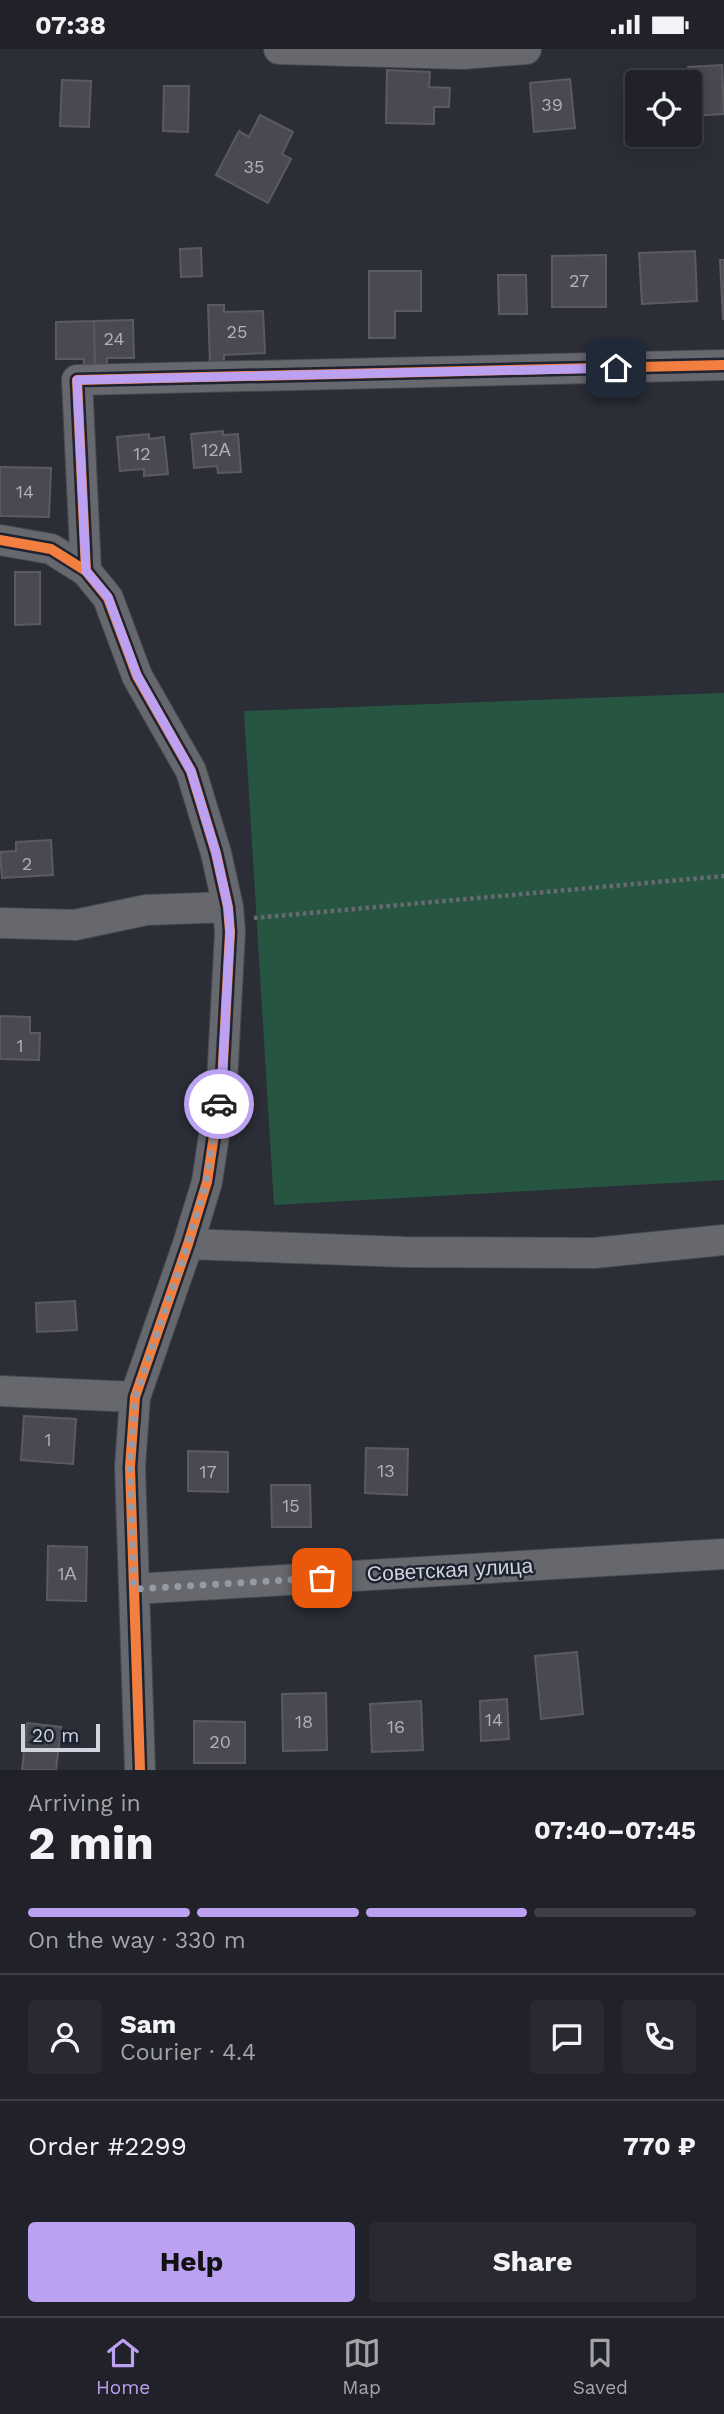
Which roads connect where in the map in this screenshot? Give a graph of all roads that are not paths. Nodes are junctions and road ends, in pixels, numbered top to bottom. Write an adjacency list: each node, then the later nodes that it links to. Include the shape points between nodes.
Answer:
1 (278, 49): 2 (street, via 463,54)
2 (526, 49)
3 (724, 365): 5 (street, via 77,380)
4 (0, 540): 5 (street, via 51,549)
5 (86, 571): 6 (street, via 108,597 137,675 191,771 216,853)
6 (229, 920): 7 (street, via 146,910 75,925); 9 (street, via 222,1082 206,1182)
7 (0, 923)
8 (724, 1240): 9 (street, via 594,1253)
9 (188, 1244): 11 (street)
10 (0, 1391): 11 (street)
11 (135, 1397): 13 (street, via 130,1468)
12 (724, 1554): 13 (street, Советская улица)
13 (134, 1589): 14 (street)
14 (140, 1770)

